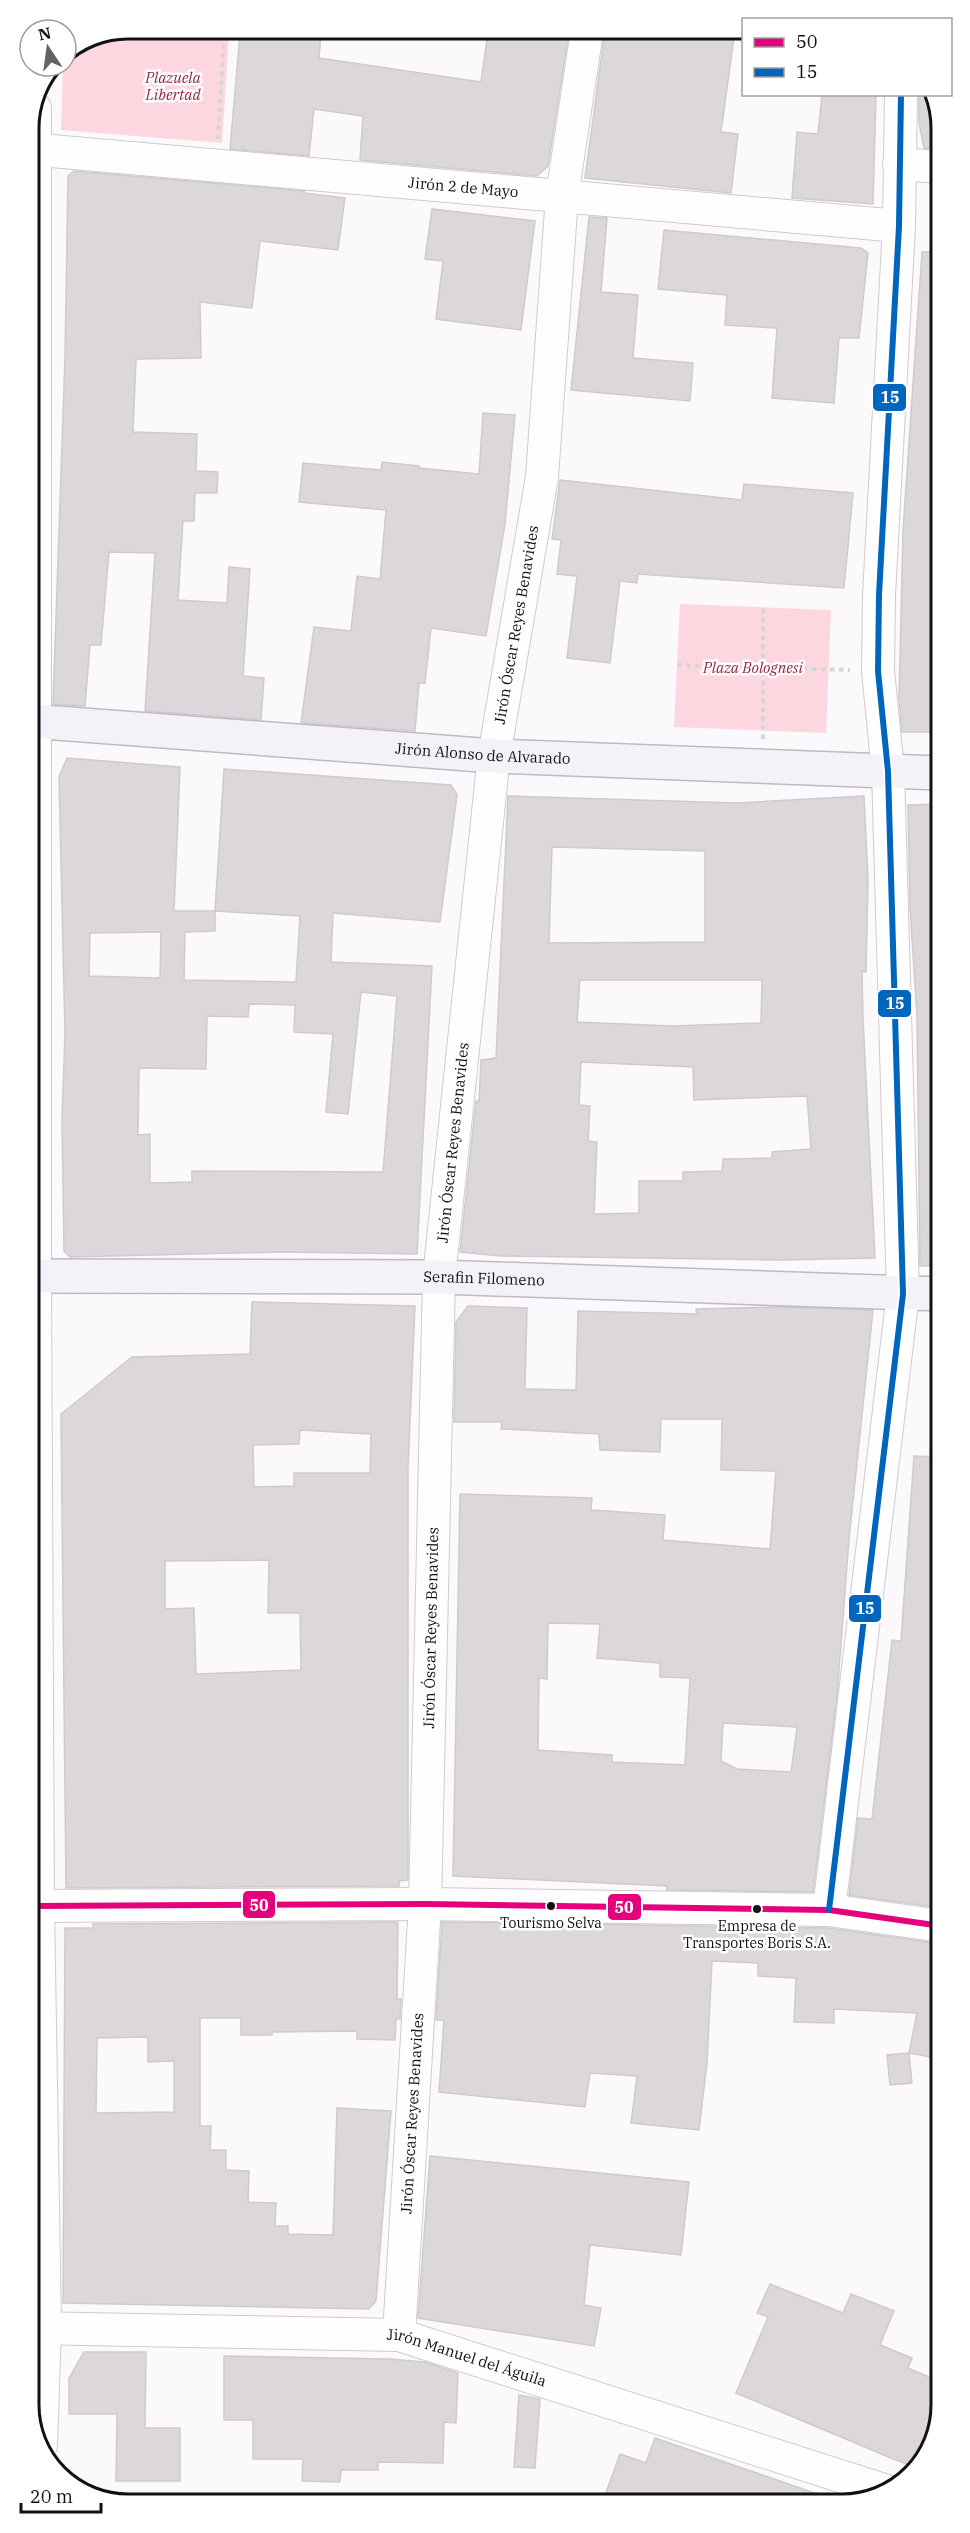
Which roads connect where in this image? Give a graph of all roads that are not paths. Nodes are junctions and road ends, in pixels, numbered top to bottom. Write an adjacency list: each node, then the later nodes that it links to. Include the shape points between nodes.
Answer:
1 (586, 39): 6 (street, Jirón Óscar Reyes Benavides)
2 (901, 96): 4 (street)
3 (39, 151): 6 (street, Jirón 2 de Mayo)
4 (899, 164): 5 (street); 7 (street)
5 (931, 166)
6 (562, 196): 7 (street, Jirón 2 de Mayo); 9 (street, Jirón Óscar Reyes Benavides, via 542,477)
7 (899, 226): 10 (street, via 879,595 878,671)
8 (39, 722): 9 (main road, Jirón Alonso de Alvarado)
9 (494, 756): 10 (main road, Jirón Alonso de Alvarado); 13 (street, Jirón Óscar Reyes Benavides)
10 (888, 771): 11 (main road, Jirón Alonso de Alvarado); 14 (street)
11 (931, 773)
12 (39, 1275): 13 (main road, Serafin Filomeno)
13 (439, 1277): 14 (main road, Serafin Filomeno); 16 (street, Jirón Óscar Reyes Benavides)
14 (903, 1294): 15 (main road, Serafin Filomeno); 18 (street)
15 (931, 1294)
16 (426, 1904): 17 (street); 18 (street); 21 (street, Jirón Óscar Reyes Benavides)
17 (39, 1906)
18 (829, 1910): 19 (street)
19 (931, 1925)
20 (39, 2328): 21 (street, Jirón Manuel del Águila)
21 (399, 2335): 24 (street, Jirón Manuel del Águila)
22 (39, 2386): 23 (street)
23 (39, 2409)
24 (875, 2487)

